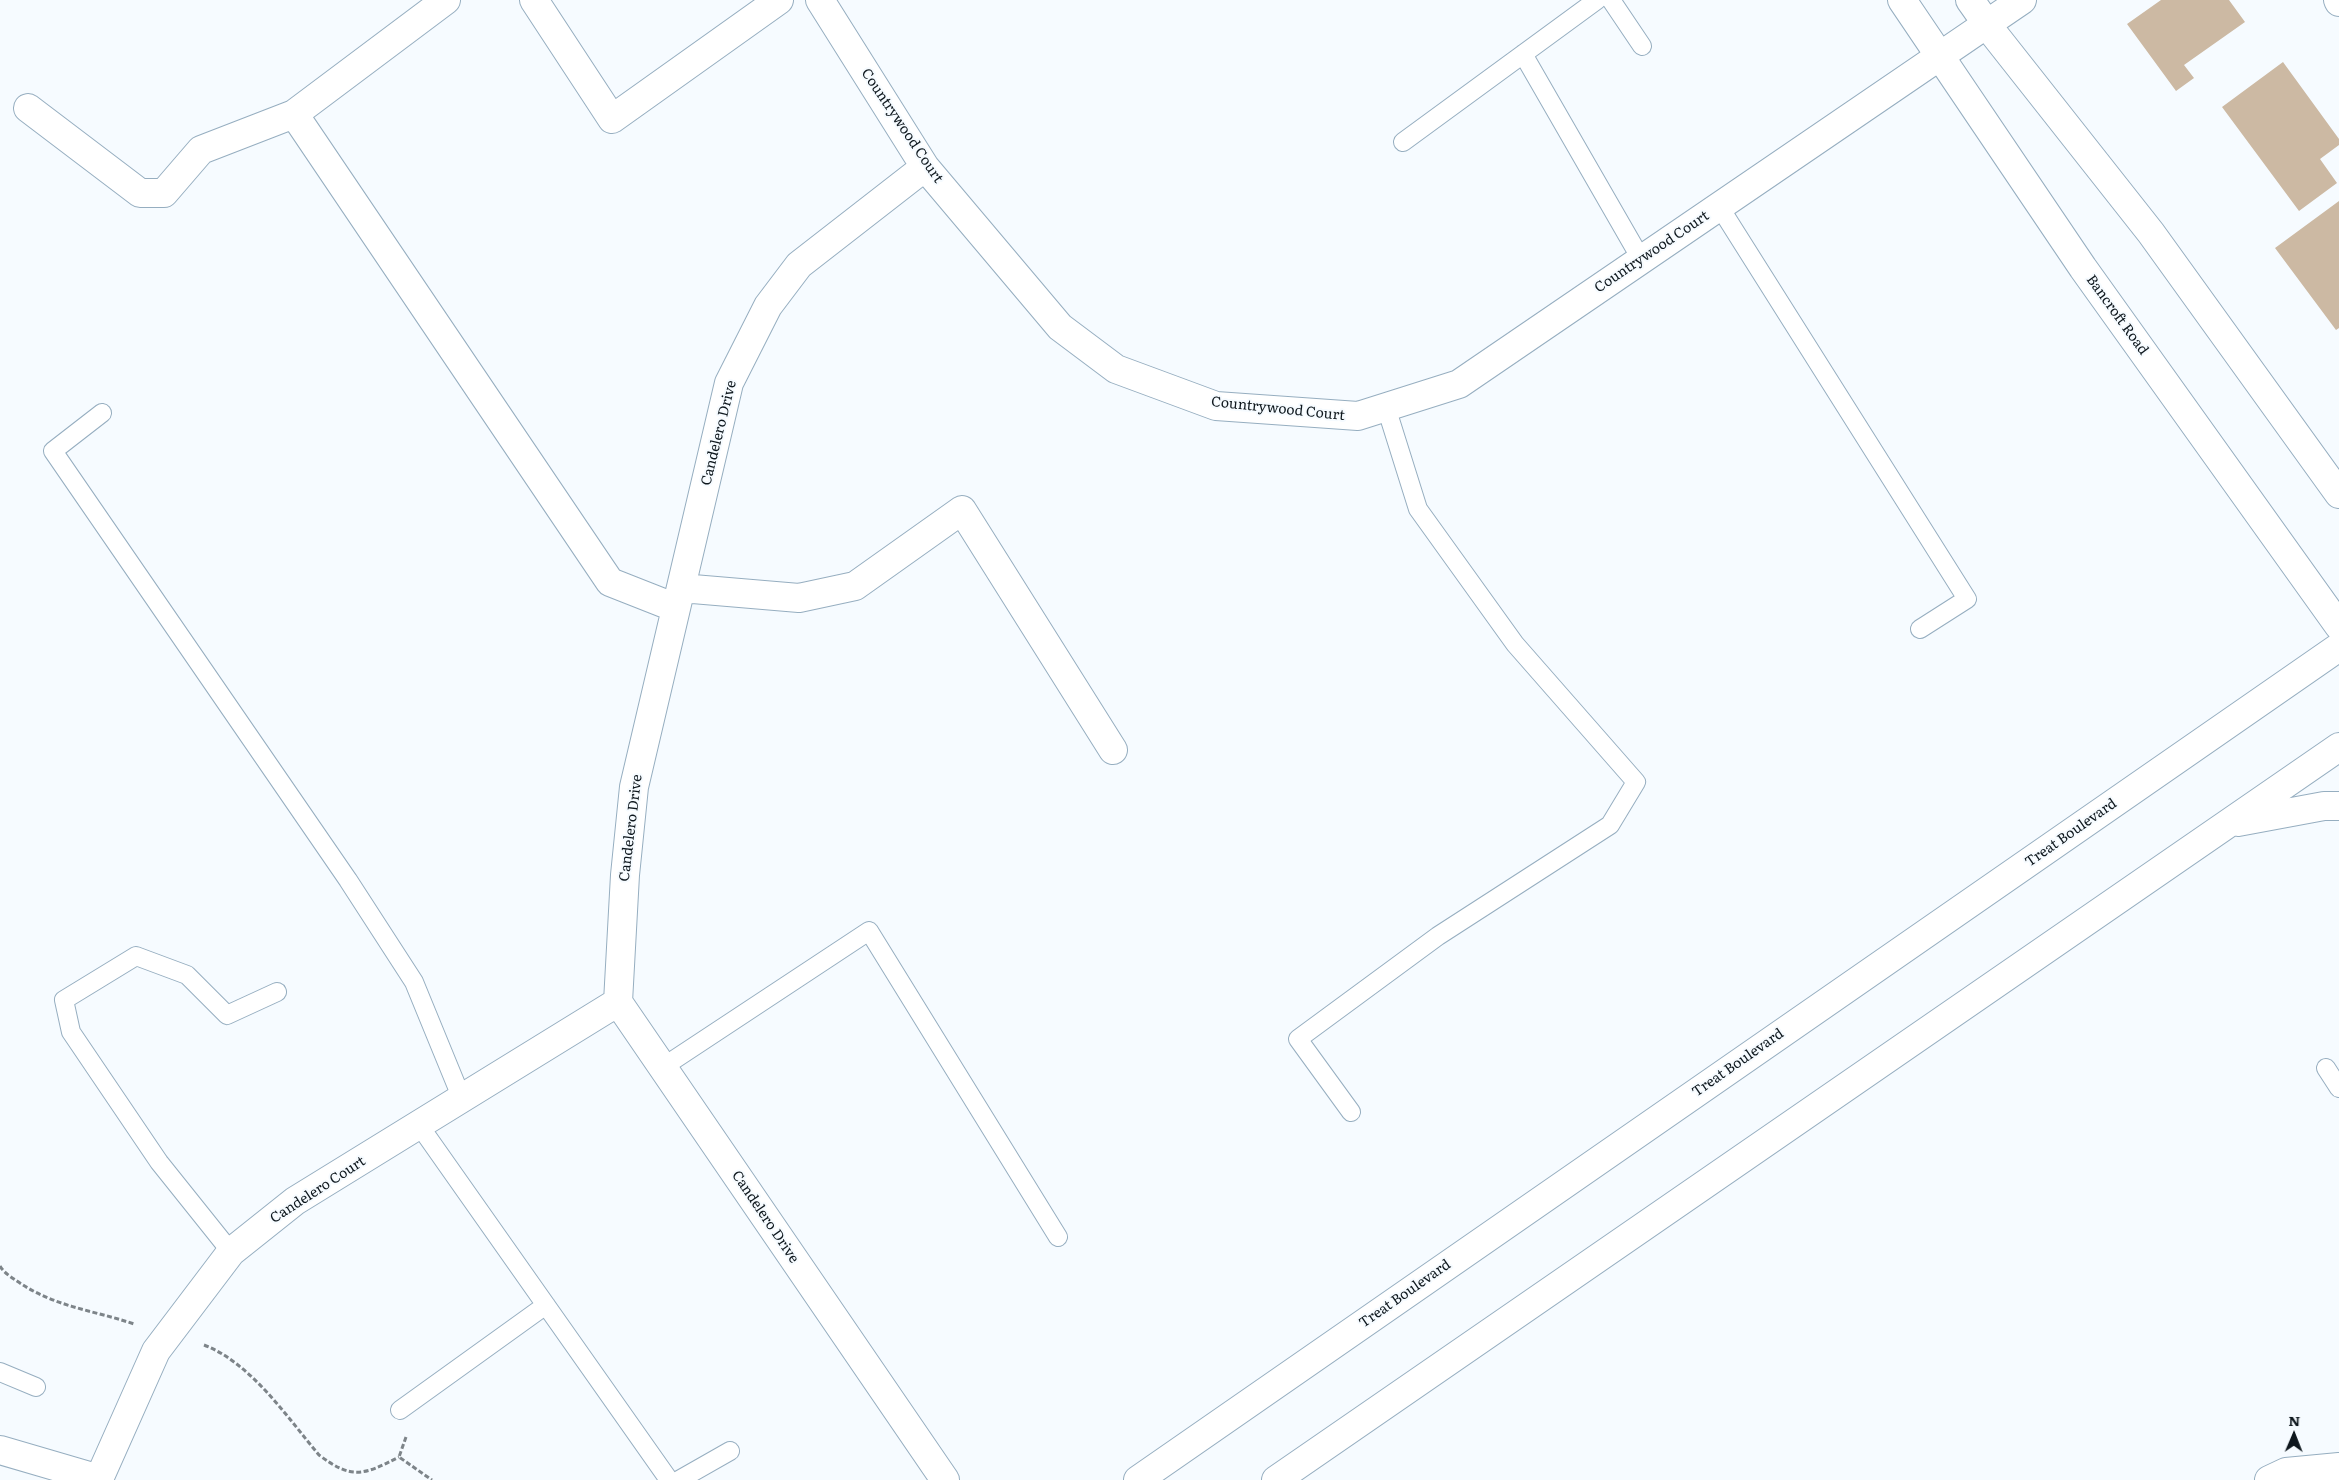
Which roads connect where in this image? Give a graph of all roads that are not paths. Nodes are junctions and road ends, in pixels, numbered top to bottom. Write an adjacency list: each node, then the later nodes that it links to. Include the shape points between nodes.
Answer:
1 (446, 0): 16 (street)
2 (534, 0): 3 (street, via 612,119)
3 (779, 0)
4 (820, 0): 18 (street, Countrywood Court)
5 (1597, 0): 10 (lane)
6 (1611, 0): 12 (lane)
7 (1902, 0): 14 (street, Bancroft Road)
8 (1970, 0): 11 (street)
9 (2022, 0): 11 (street, Countrywood Court)
10 (1578, 6): 13 (lane)
11 (1986, 23): 14 (street, Countrywood Court); 23 (street, via 2151,233)
12 (1642, 46)
13 (1524, 54): 17 (lane); 20 (lane)
14 (1939, 55): 19 (street, Countrywood Court); 25 (street, Bancroft Road, via 2083,268)
15 (28, 108): 16 (street, via 140,193 164,193 201,150)
16 (294, 114): 24 (street, via 610,582)
17 (1403, 142)
18 (926, 167): 21 (street, Countrywood Court, via 1060,327 1116,369 1216,406 1358,416); 24 (street, Candelero Drive, via 799,265 768,306 730,383)
19 (1719, 206): 20 (street, Countrywood Court); 26 (lane, via 1968,599)
20 (1641, 259): 21 (street, Countrywood Court, via 1459,384)
21 (1386, 407): 38 (lane, via 1418,509 1515,644 1636,782 1610,825 1438,936 1298,1039)
22 (102, 413): 37 (lane, via 53,451 348,880 414,982)
23 (2339, 494)
24 (679, 598): 29 (street, via 799,598 855,586 962,510); 33 (street, Candelero Drive, via 634,787 624,875)
25 (2339, 626)
26 (1920, 629)
27 (2339, 647): 53 (street, Treat Boulevard)
28 (2339, 747): 31 (street)
29 (1114, 750)
30 (2339, 806): 31 (street)
31 (2229, 824): 54 (street)
32 (277, 992): 41 (lane, via 227,1015 187,975 136,956 64,1000 71,1032 159,1162)
33 (618, 1002): 34 (street, Candelero Drive); 37 (street, Candelero Court)
34 (663, 1067): 40 (lane, via 869,931); 52 (street, Candelero Drive)
35 (2326, 1068): 36 (lane)
36 (2339, 1088)
37 (462, 1099): 39 (street, Candelero Court)
38 (1350, 1112)
39 (420, 1125): 41 (street, Candelero Court, via 295,1201); 42 (lane)
40 (1058, 1237)
41 (230, 1252): 49 (street, Candelero Court, via 156,1351)
42 (546, 1304): 45 (lane); 50 (lane)
43 (0, 1372): 44 (lane)
44 (36, 1387)
45 (400, 1410)
46 (0, 1450): 49 (street, Candelero Court)
47 (730, 1451): 51 (lane)
48 (2339, 1467): 55 (street, via 2286,1472)
49 (102, 1479)
50 (669, 1480)
51 (679, 1480)
52 (945, 1480)
53 (1138, 1480)
54 (1276, 1480)
55 (2269, 1480)

